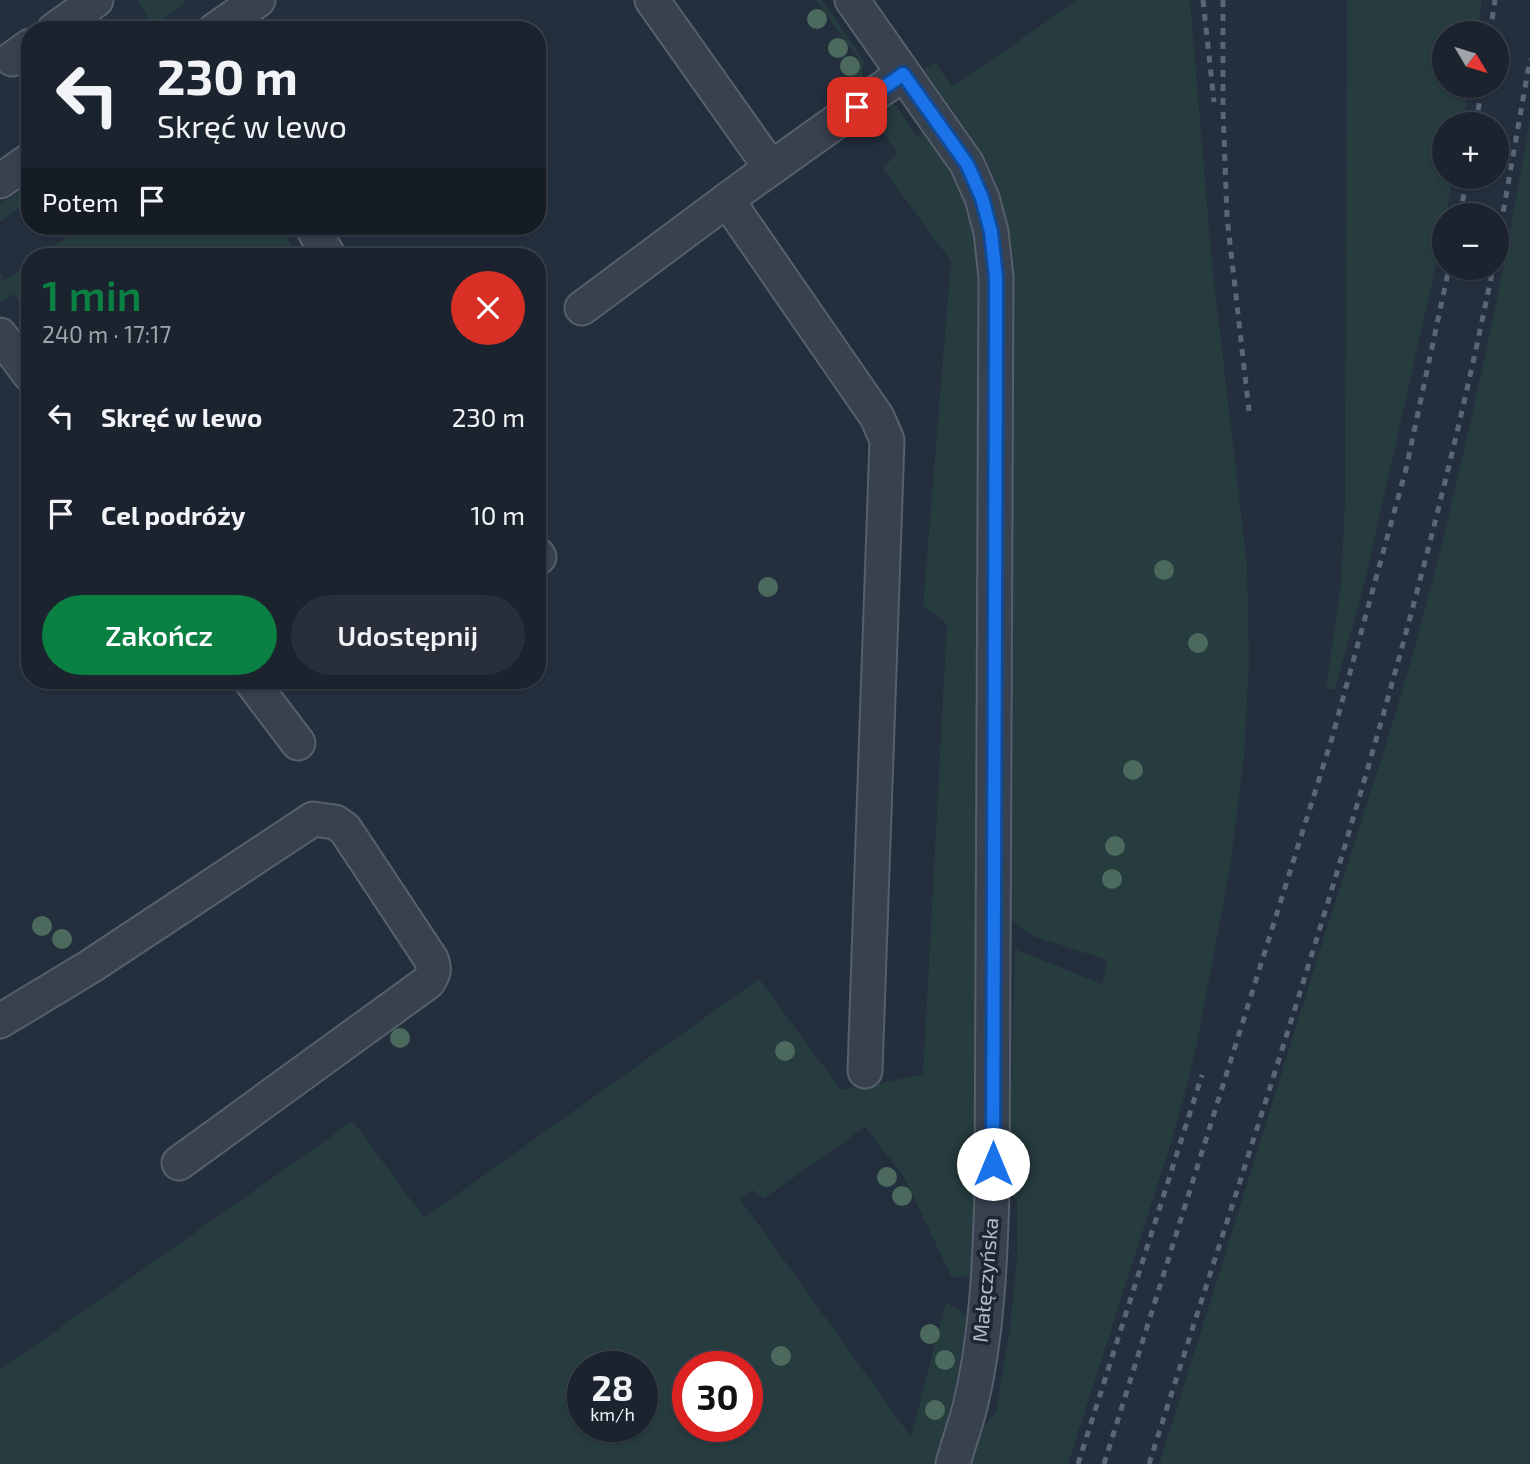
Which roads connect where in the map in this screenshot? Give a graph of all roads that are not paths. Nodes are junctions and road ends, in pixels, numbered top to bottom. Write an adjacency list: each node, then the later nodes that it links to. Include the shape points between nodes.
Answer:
1 (96, 0): 6 (street)
2 (258, 0): 5 (street)
3 (652, 0): 9 (street)
4 (852, 0): 7 (street, Małęczyńska)
5 (221, 16)
6 (67, 21)
7 (903, 74): 9 (street); 20 (street, Małęczyńska, via 967,164 991,232 996,277 991,1245 984,1330 970,1407)
8 (21, 166): 10 (street)
9 (771, 168): 11 (street)
10 (0, 181)
11 (727, 200): 12 (street); 18 (street, via 877,416 887,440)
12 (582, 308)
13 (0, 335): 14 (street)
14 (21, 363)
15 (257, 689): 16 (street)
16 (298, 743)
17 (0, 1021): 19 (street, via 313,819 335,822 345,829 431,959 433,974)
18 (865, 1071)
19 (179, 1163)
20 (953, 1464)

